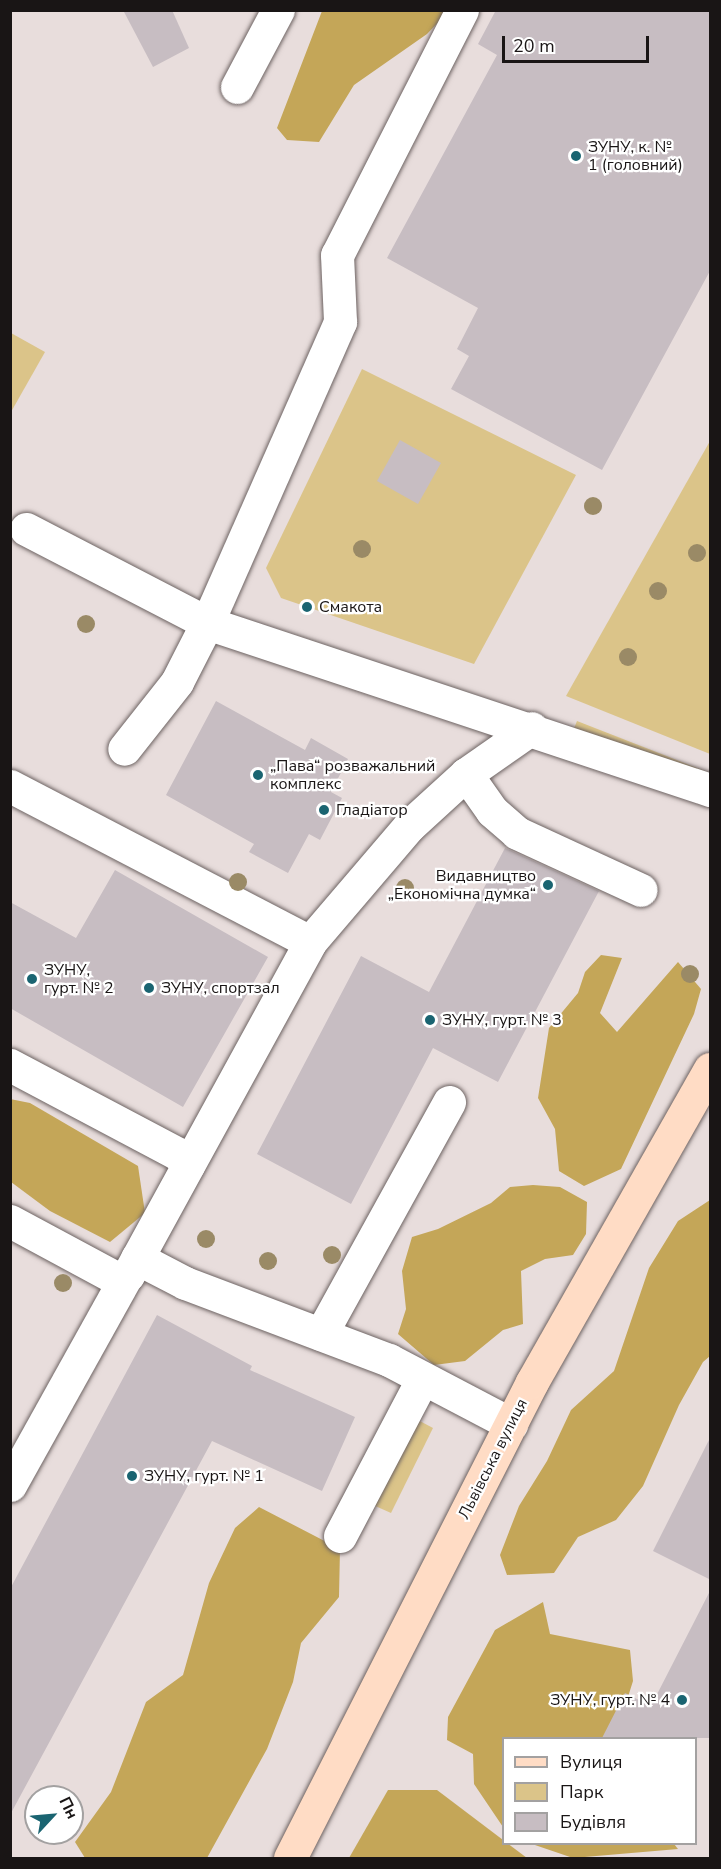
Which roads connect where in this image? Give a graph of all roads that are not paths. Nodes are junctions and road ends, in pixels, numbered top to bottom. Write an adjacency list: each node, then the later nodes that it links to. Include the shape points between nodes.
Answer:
1 (278, 10): 3 (street)
2 (462, 10): 5 (street, via 337,255 340,322)
3 (237, 87)
4 (26, 529): 5 (street)
5 (207, 623): 6 (street); 7 (street, via 177,682)
6 (532, 728): 8 (street); 10 (street)
7 (124, 749)
8 (466, 774): 11 (street, via 492,811 517,833); 12 (street, via 409,826)
9 (10, 786): 12 (street)
10 (711, 790)
11 (641, 890)
12 (310, 942): 16 (street)
13 (10, 1065): 16 (street, via 178,1154)
14 (711, 1068): 21 (main road, Львівська вулиця)
15 (449, 1102): 19 (street)
16 (188, 1165): 18 (street)
17 (10, 1221): 18 (street, via 116,1278)
18 (131, 1268): 19 (street, via 185,1283); 22 (street)
19 (321, 1335): 20 (street)
20 (423, 1378): 21 (street); 23 (street)
21 (511, 1424): 24 (main road, Львівська вулиця)
22 (10, 1485)
23 (340, 1536)
24 (290, 1858)

